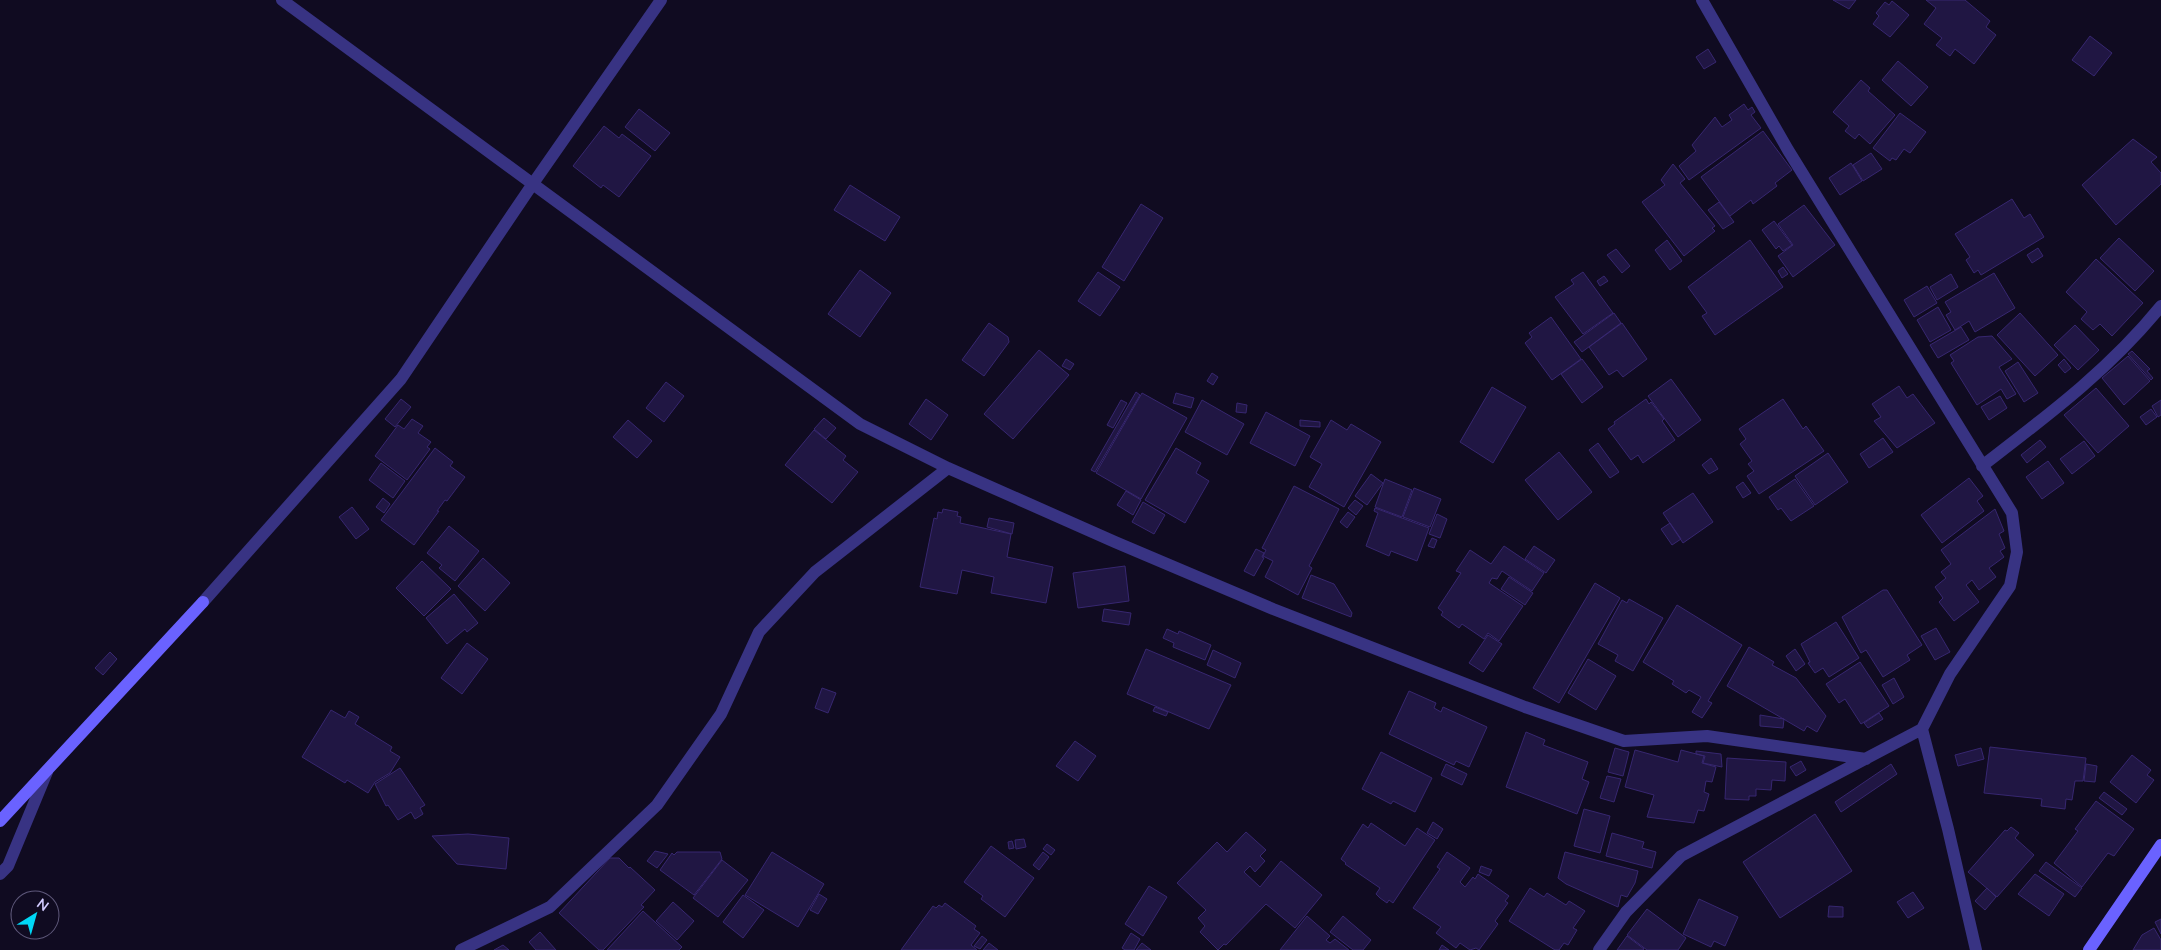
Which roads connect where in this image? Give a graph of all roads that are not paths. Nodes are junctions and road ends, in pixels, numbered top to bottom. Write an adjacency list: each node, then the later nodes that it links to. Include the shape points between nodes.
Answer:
1 (282, 0): 4 (street)
2 (660, 0): 4 (street)
3 (1702, 0): 6 (street, via 1788,150)
4 (532, 185): 7 (street, via 860,424); 10 (street, via 401,379)
5 (2161, 306): 6 (street, via 2138,334 2082,389)
6 (1982, 466): 8 (street, via 2012,513 2016,552 2010,586 1950,674)
7 (948, 468): 9 (street, via 1273,609 1525,707 1624,741 1707,736); 14 (street, via 815,572 758,632 721,714 657,805 550,907)
8 (1922, 729): 9 (street); 16 (street)
9 (1866, 758): 15 (street, via 1681,856 1626,912)
10 (48, 772): 11 (street); 13 (street, via 8,866)
11 (0, 821)
12 (2161, 845): 17 (street)
13 (0, 874)
14 (461, 950)
15 (1599, 950)
16 (1976, 950)
17 (2090, 950)

